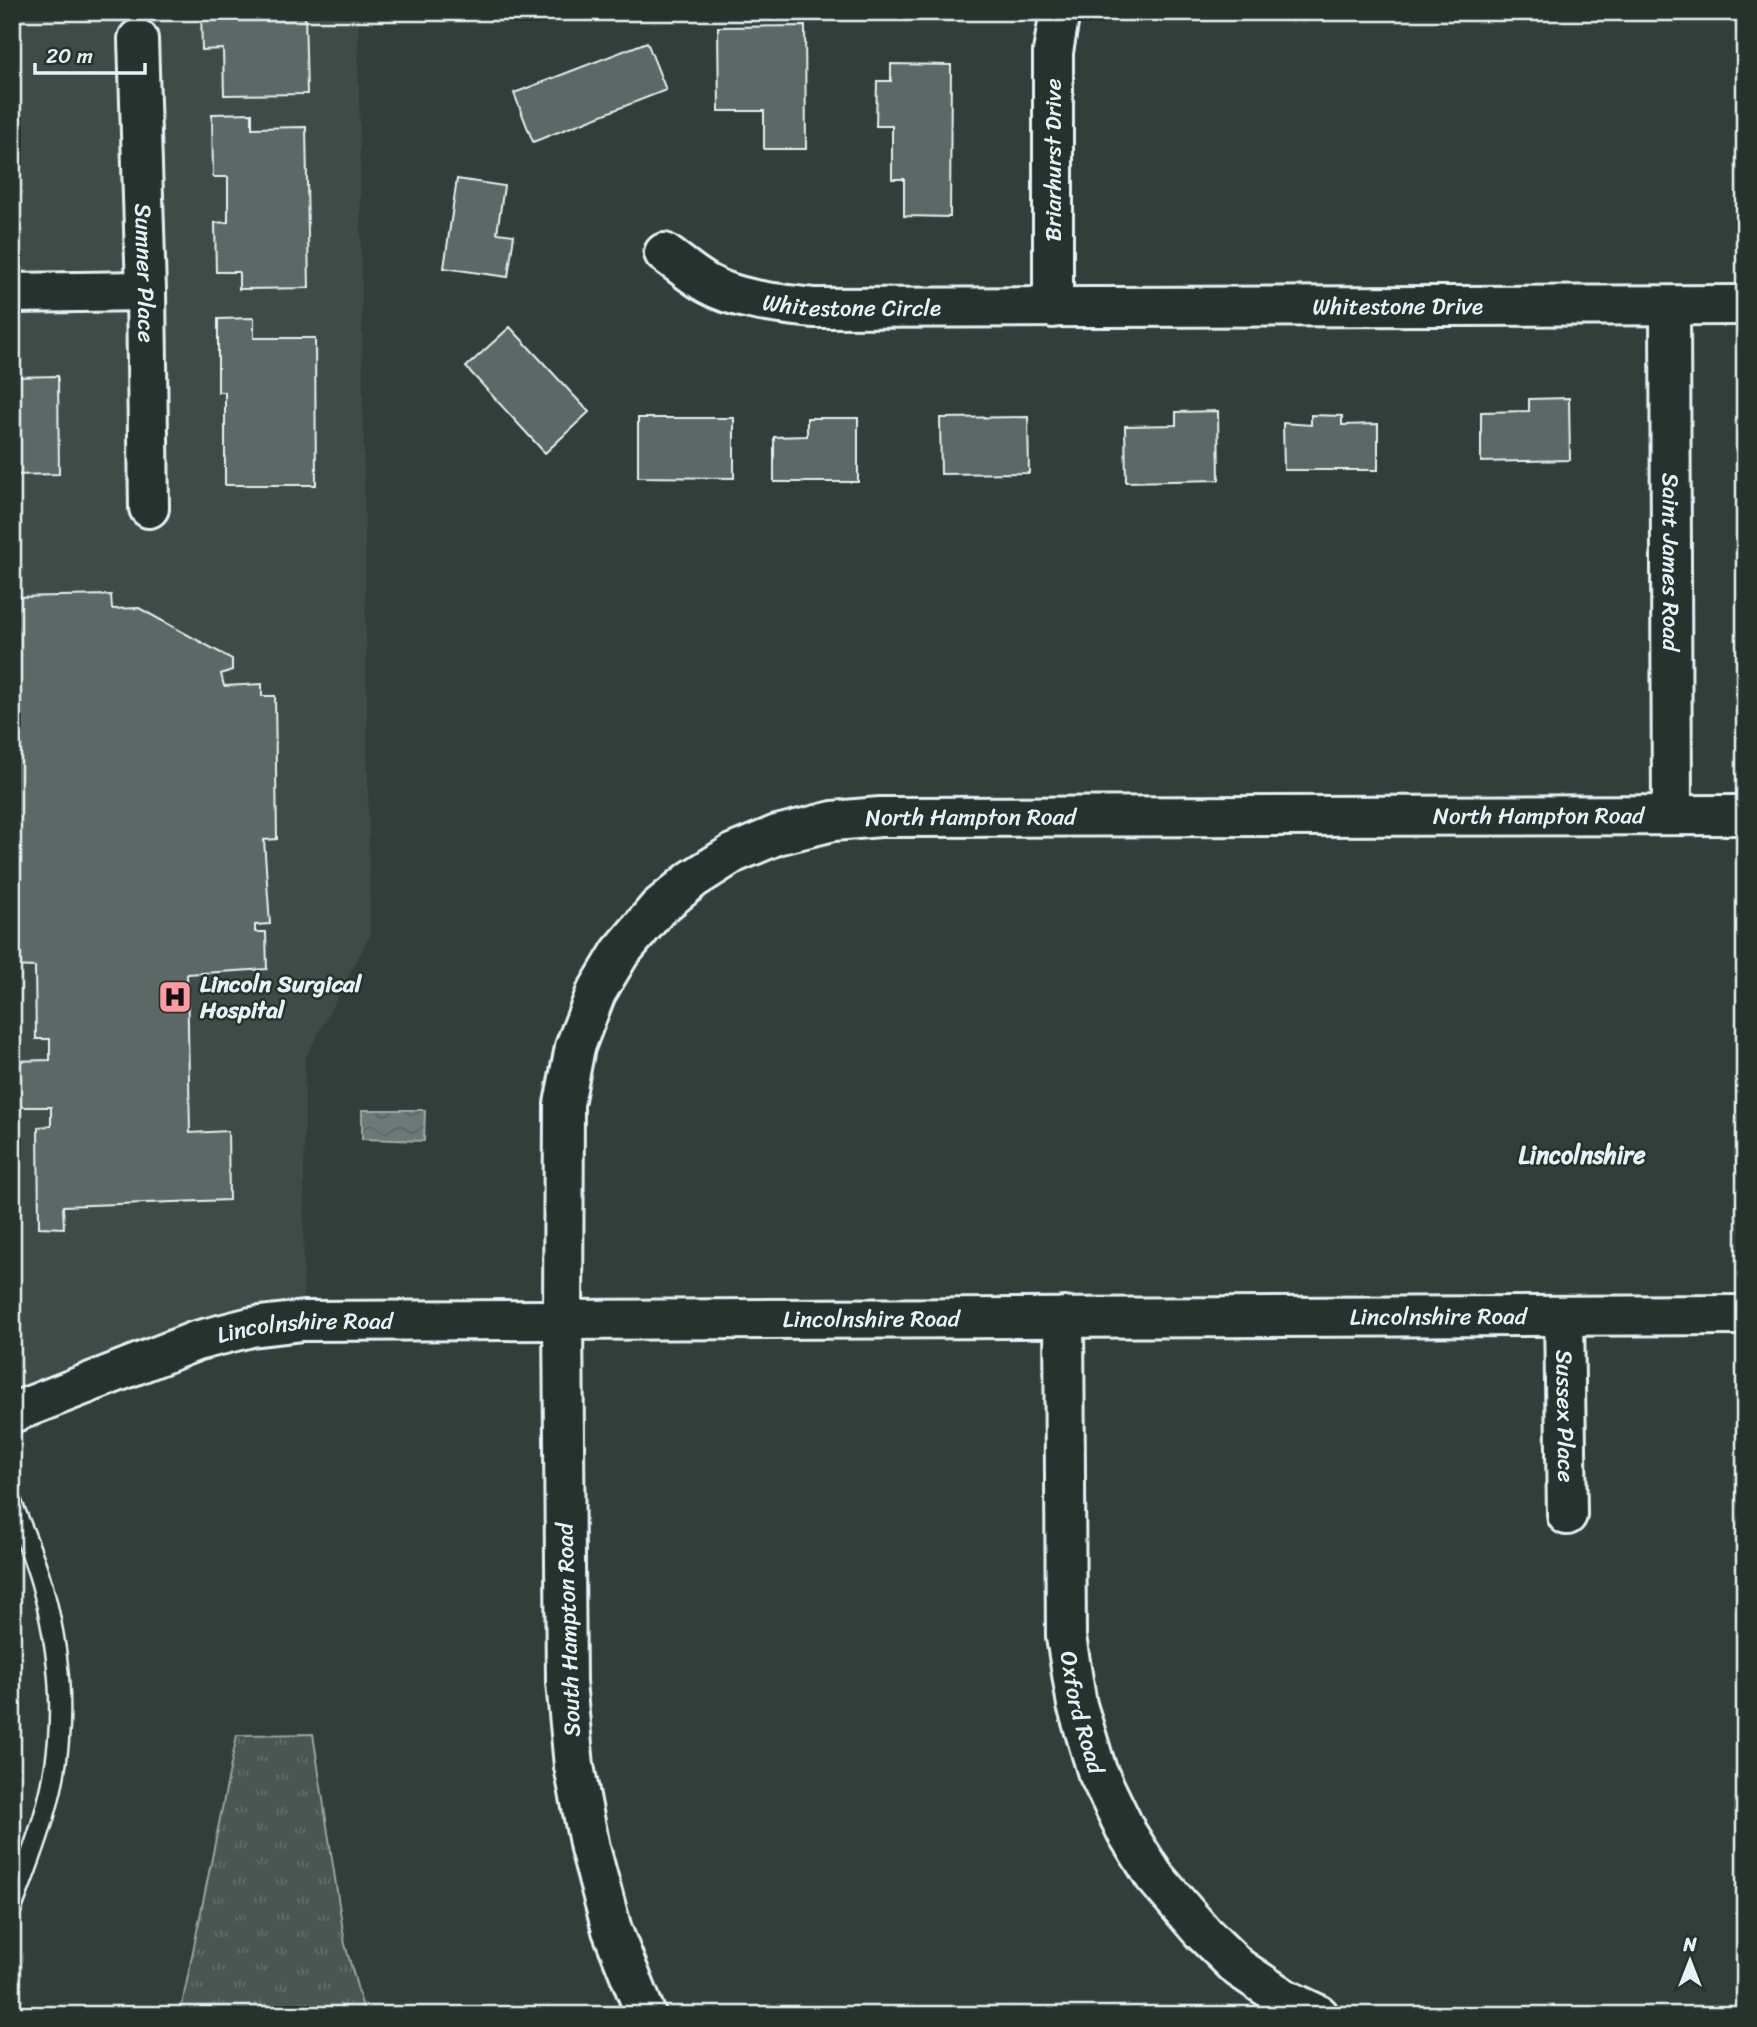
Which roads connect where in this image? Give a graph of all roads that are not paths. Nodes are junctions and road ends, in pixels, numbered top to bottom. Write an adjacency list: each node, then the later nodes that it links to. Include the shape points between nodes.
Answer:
1 (1060, 12): 8 (street, Briarhurst Drive, via 1053,52)
2 (138, 39): 4 (street, Sumner Place)
3 (664, 253): 8 (street, Whitestone Circle, via 709,285 770,303 814,308)
4 (146, 291): 5 (street); 9 (street, Sumner Place)
5 (12, 293)
6 (1745, 305): 7 (street, Whitestone Drive)
7 (1670, 306): 8 (street, Whitestone Drive); 11 (street, Saint James Road)
8 (1053, 308)
9 (149, 508)
10 (1745, 815): 11 (street, North Hampton Road)
11 (1672, 816): 15 (street, North Hampton Road, via 880,817 833,821 777,835 734,853 658,908 620,953 596,993 575,1047 564,1104)
12 (1745, 1315): 13 (street, Lincolnshire Road)
13 (1564, 1316): 14 (street, Lincolnshire Road); 18 (street, Sussex Place)
14 (1064, 1317): 15 (street, Lincolnshire Road); 21 (street, Oxford Road, via 1066,1637 1077,1705 1097,1770 1154,1876 1203,1933 1239,1968)
15 (563, 1319): 16 (street, Lincolnshire Road, via 327,1320 251,1327 196,1341); 20 (street, South Hampton Road, via 566,1682 574,1766 612,1930)
16 (12, 1413)
17 (12, 1504): 19 (lane, via 43,1588 58,1662 60,1720 54,1775)
18 (1567, 1515)
19 (12, 1907)
20 (646, 2015)
21 (1318, 2015)

